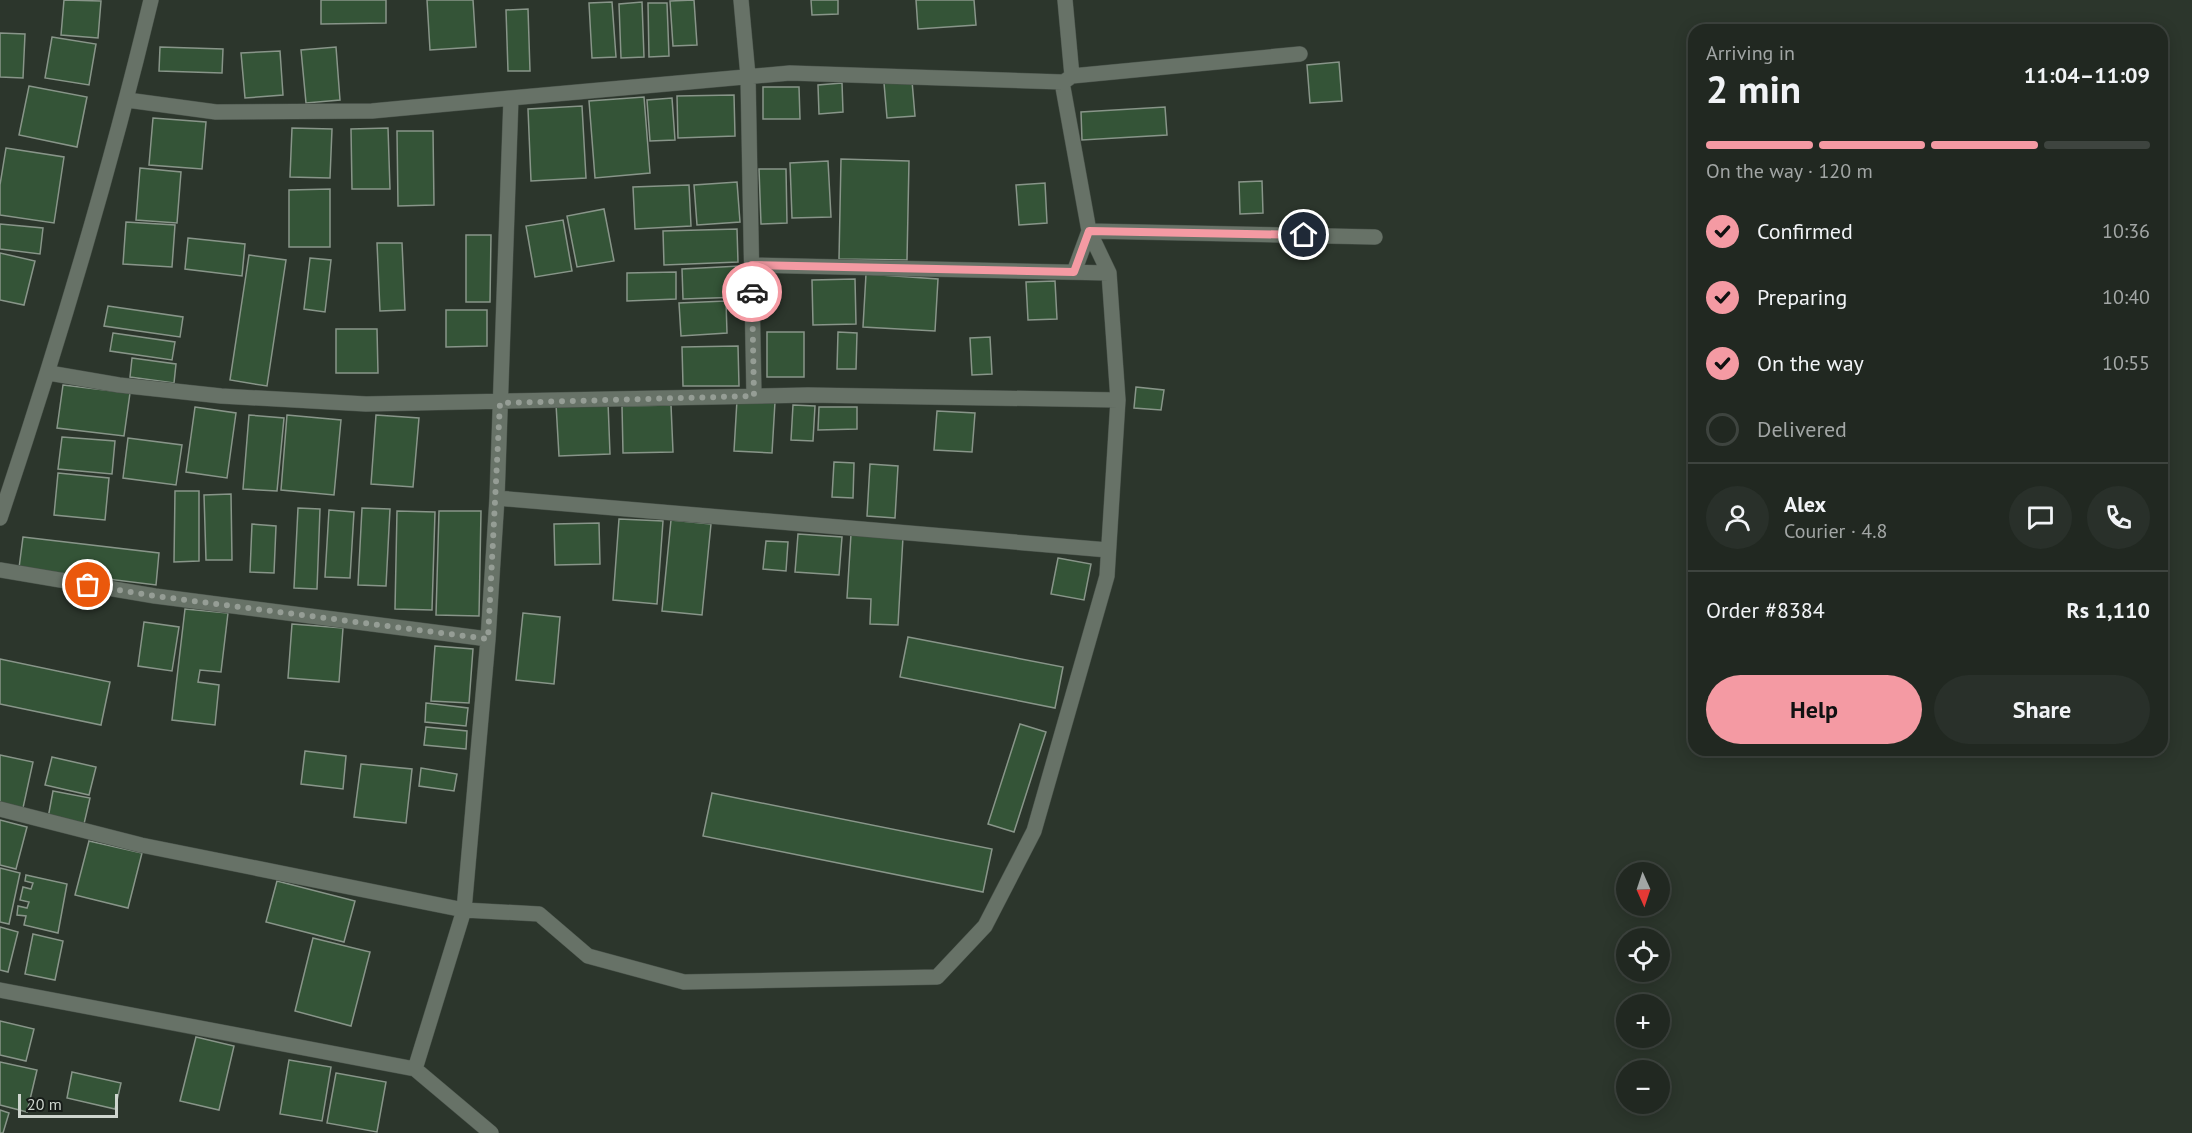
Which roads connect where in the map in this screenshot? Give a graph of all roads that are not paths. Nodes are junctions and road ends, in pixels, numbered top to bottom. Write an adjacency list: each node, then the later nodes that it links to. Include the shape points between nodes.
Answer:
1 (151, 0): 8 (street)
2 (741, 0): 5 (street)
3 (1065, 0): 6 (street)
4 (1300, 54): 6 (street)
5 (748, 76): 6 (street, via 790,73); 7 (street); 11 (street)
6 (1067, 79): 9 (street)
7 (511, 98): 8 (street, via 372,111 216,112); 17 (street)
8 (127, 100): 14 (street)
9 (1089, 231): 10 (street); 12 (street); 13 (street)
10 (1375, 237)
11 (752, 265): 12 (street); 15 (street)
12 (1074, 272): 13 (street)
13 (1109, 273): 16 (street)
14 (49, 373): 17 (street, via 221,396 366,404); 19 (street)
15 (754, 396): 16 (street); 17 (street)
16 (1118, 400): 20 (street)
17 (500, 403): 18 (street)
18 (497, 498): 20 (street); 22 (street)
19 (0, 518)
20 (1108, 550): 24 (street, via 1107,576 1034,831 985,926 938,978 684,982 588,956 539,914)
21 (0, 570): 22 (street, via 155,596)
22 (488, 639): 24 (street)
23 (0, 809): 24 (street, via 141,845)
24 (464, 910): 26 (street)
25 (0, 990): 26 (street)
26 (415, 1069): 27 (street)
27 (491, 1133)

